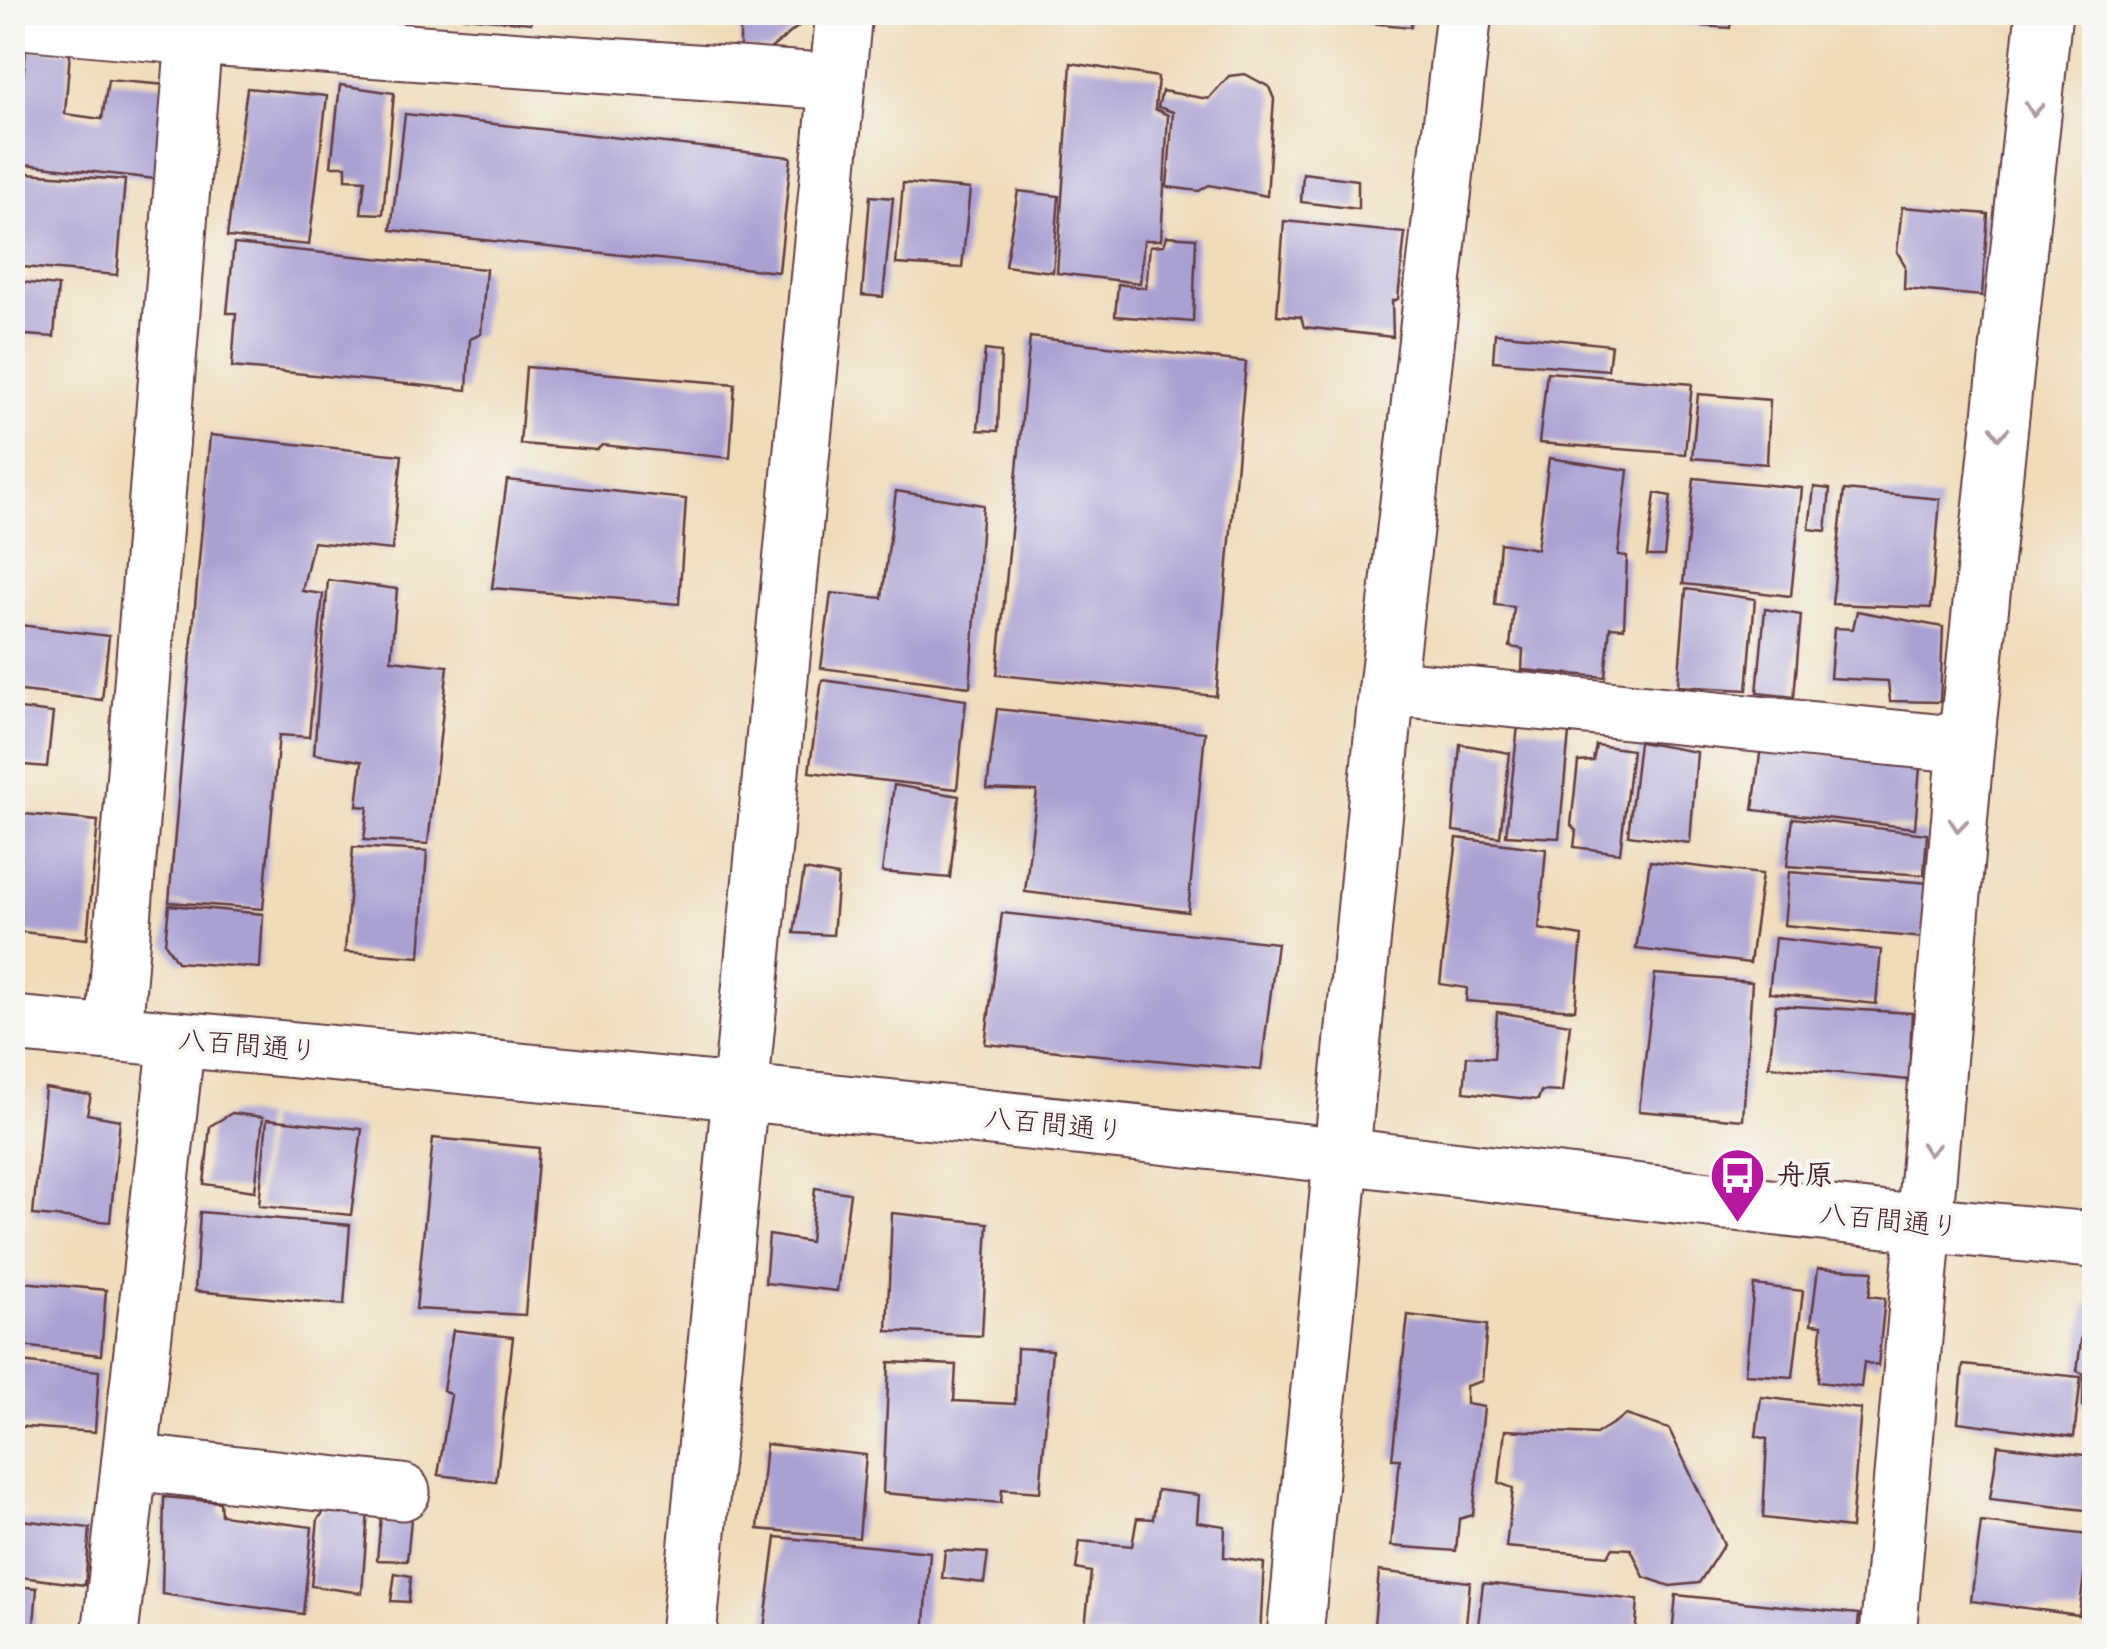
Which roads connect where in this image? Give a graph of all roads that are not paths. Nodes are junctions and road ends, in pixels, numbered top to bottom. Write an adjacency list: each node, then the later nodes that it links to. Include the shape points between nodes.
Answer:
1 (844, 12): 6 (street)
2 (1464, 12): 7 (street)
3 (2044, 12): 8 (street, one-way to 8)
4 (12, 20): 5 (street)
5 (194, 24): 6 (street); 10 (street)
6 (837, 82): 12 (street)
7 (1386, 687): 8 (street); 13 (street)
8 (1966, 745): 14 (street, one-way to 14)
9 (12, 1024): 10 (street, 八百間通り)
10 (114, 1033): 11 (street, 八百間通り)
11 (177, 1039): 12 (street, 八百間通り); 16 (street)
12 (741, 1090): 13 (street, 八百間通り); 19 (street)
13 (1343, 1156): 14 (street, 八百間通り); 20 (street)
14 (1924, 1226): 15 (street, 八百間通り); 21 (street)
15 (2094, 1240)
16 (130, 1462): 17 (street); 18 (street)
17 (402, 1492)
18 (110, 1636)
19 (688, 1636)
20 (1295, 1636)
21 (1888, 1636)

